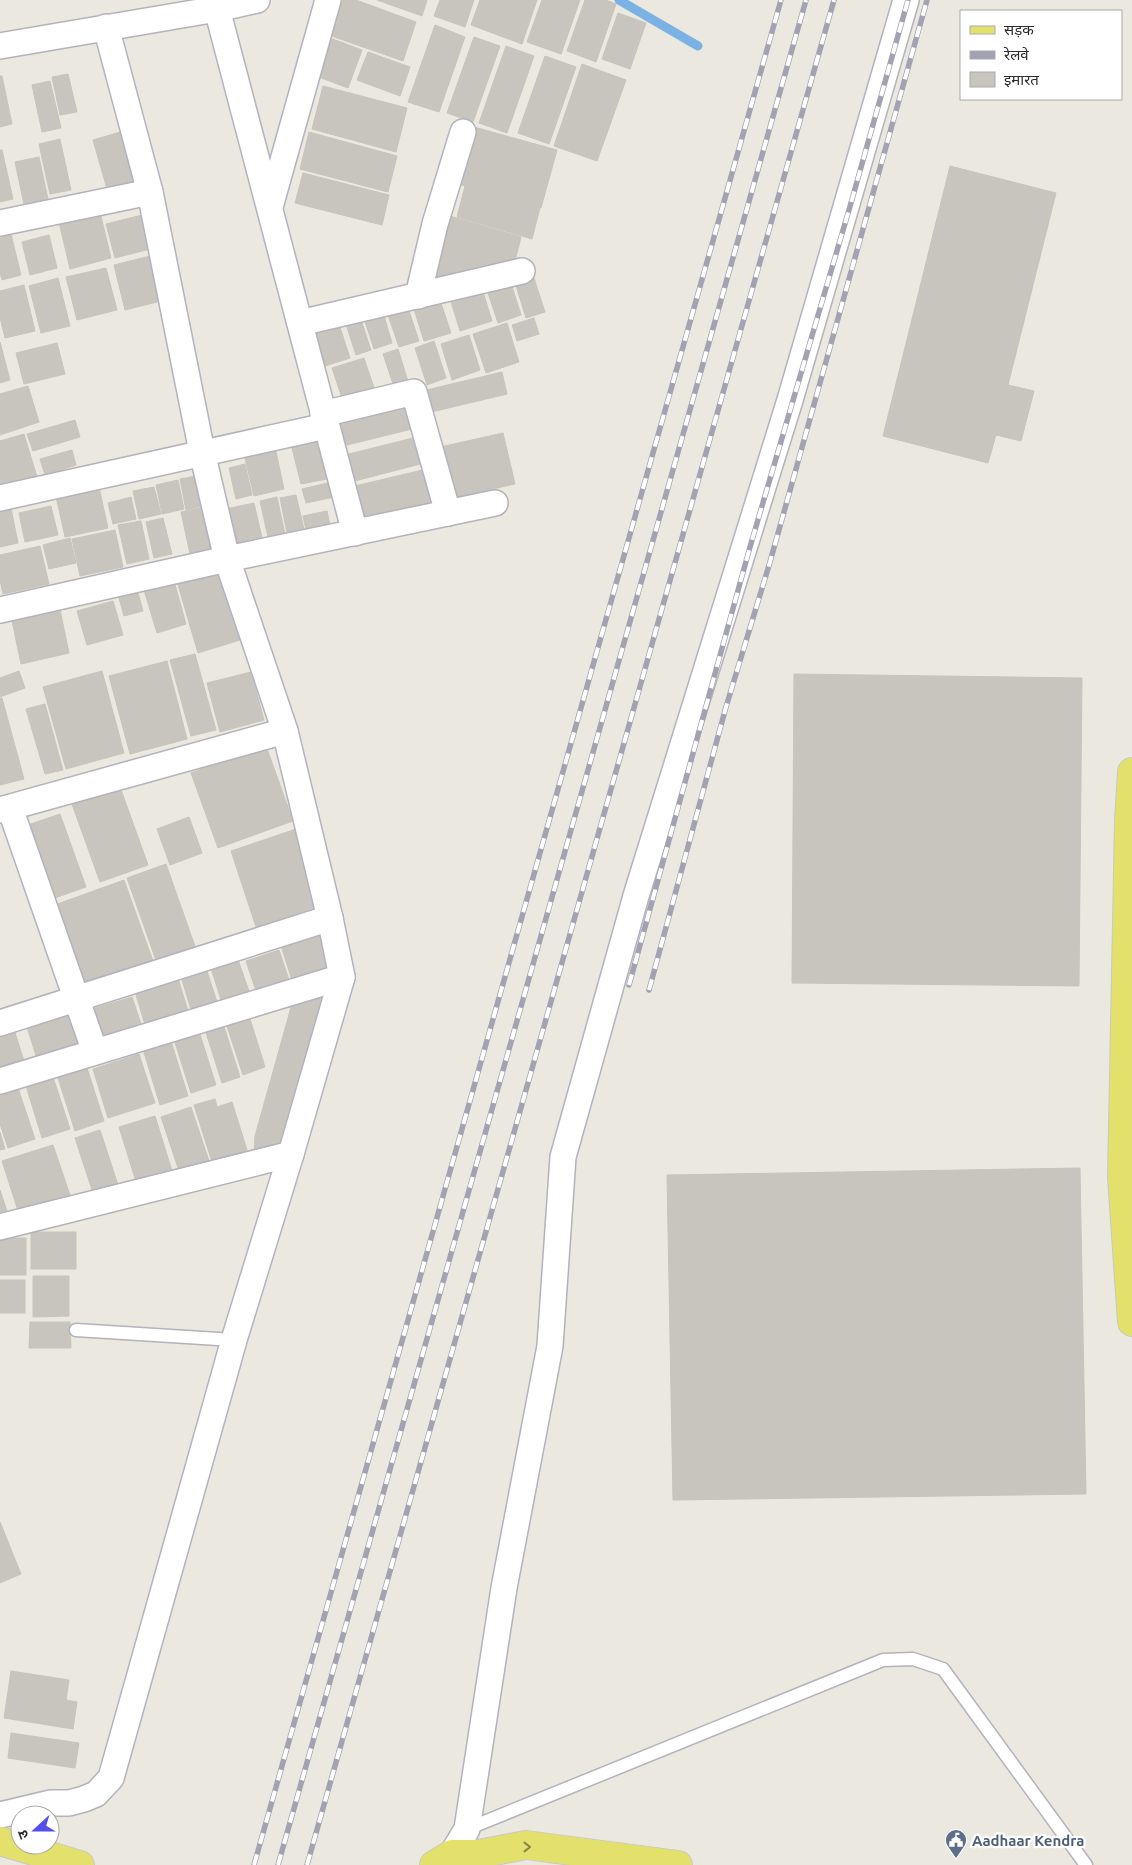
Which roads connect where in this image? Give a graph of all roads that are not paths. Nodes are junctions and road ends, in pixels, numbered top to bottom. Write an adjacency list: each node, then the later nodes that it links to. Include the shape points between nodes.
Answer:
1 (257, 0): 4 (street)
2 (328, 0): 9 (street)
3 (906, 0): 37 (street, via 790,400 636,896 563,1157 550,1346 504,1588)
4 (217, 9): 5 (street); 9 (street)
5 (106, 27): 6 (street); 8 (street)
6 (0, 46)
7 (463, 132): 12 (street)
8 (150, 192): 10 (street); 15 (street)
9 (270, 208): 13 (street)
10 (0, 223)
11 (522, 270): 12 (street)
12 (418, 296): 13 (street)
13 (300, 323): 14 (street)
14 (325, 420): 15 (street); 18 (street, via 414,392); 19 (street)
15 (202, 452): 16 (street); 20 (street)
16 (0, 498)
17 (495, 503): 18 (street)
18 (448, 513): 19 (street)
19 (355, 533): 20 (street)
20 (227, 559): 21 (street); 22 (street)
21 (0, 607)
22 (285, 731): 24 (street); 25 (street)
23 (1132, 772): 33 (main road, via 1122,1177)
24 (5, 809): 27 (street)
25 (330, 918): 26 (street); 27 (street)
26 (342, 977): 29 (street); 31 (street)
27 (76, 999): 28 (street); 29 (street)
28 (0, 1023)
29 (95, 1052): 30 (street)
30 (0, 1081)
31 (291, 1154): 32 (street); 35 (street)
32 (0, 1227)
33 (1131, 1310)
34 (76, 1330): 35 (lane)
35 (234, 1340): 36 (street, via 112,1778 96,1794 84,1799)
36 (0, 1815)
37 (466, 1829): 40 (street); 43 (lane, via 882,1660 913,1659 943,1669)
38 (0, 1841): 41 (main road)
39 (489, 1859): 40 (main road); 42 (main road, one-way to 42, via 526,1845)
40 (443, 1860)
41 (80, 1865)
42 (678, 1865)
43 (1086, 1865)

